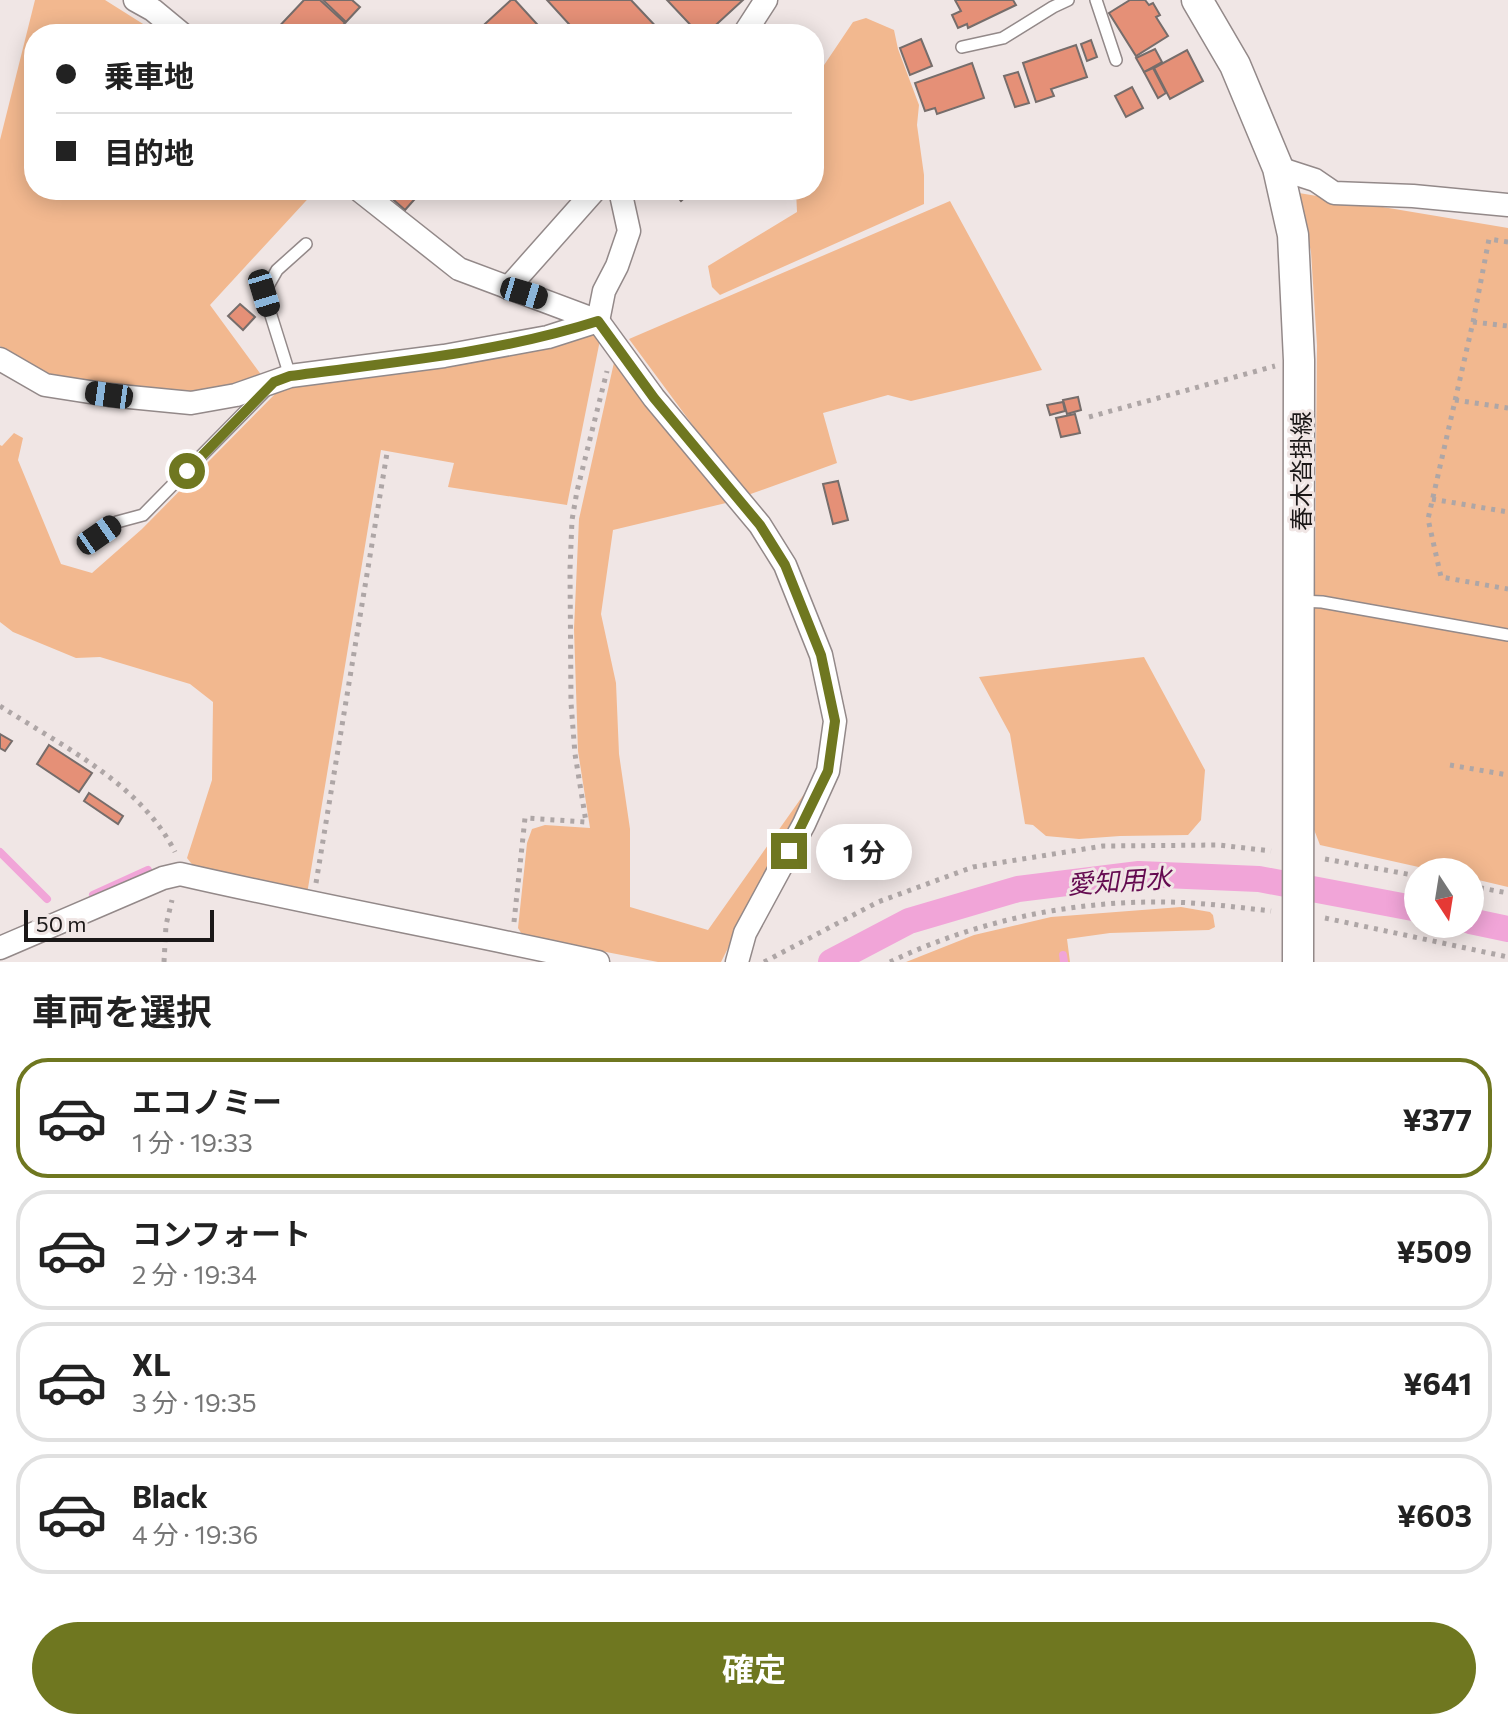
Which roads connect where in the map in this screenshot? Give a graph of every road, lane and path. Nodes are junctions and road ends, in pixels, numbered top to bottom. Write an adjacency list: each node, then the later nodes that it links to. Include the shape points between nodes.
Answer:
1 (766, 0): 7 (street)
2 (1068, 0): 8 (lane, via 1003,38)
3 (1096, 0): 9 (lane)
4 (1197, 0): 10 (main road, 春木沓掛線, via 1235,65)
5 (149, 3): 6 (street)
6 (171, 24)
7 (750, 24)
8 (962, 47)
9 (1116, 60)
10 (1278, 168): 14 (street, via 1315,180 1334,193); 23 (main road, 春木沓掛線, via 1293,235)
11 (372, 200): 17 (street, via 459,269)
12 (586, 200): 17 (street)
13 (622, 200): 18 (street, via 629,231 604,291)
14 (1508, 205)
15 (1508, 242): 19 (path, via 1489,239)
16 (306, 244): 24 (lane, via 277,270 264,293)
17 (508, 288): 18 (street)
18 (598, 321): 21 (street); 24 (street, via 548,337)
19 (1473, 322): 20 (path); 25 (path)
20 (1508, 326)
21 (612, 341): 45 (path, via 572,520 571,703 586,822 525,818); 50 (street, via 760,525 785,565 821,655 835,721 828,771 745,933)
22 (0, 359): 24 (street, via 45,385 191,403)
23 (1299, 360): 27 (path); 33 (main road, 春木沓掛線)
24 (282, 379): 31 (lane, via 143,515 117,522)
25 (1455, 400): 26 (path); 29 (path)
26 (1508, 408)
27 (1089, 417)
28 (387, 453): 43 (path)
29 (1432, 499): 30 (path); 32 (path, via 1428,519 1441,577)
30 (1508, 512)
31 (99, 535)
32 (1508, 589)
33 (1300, 601): 34 (lane); 38 (main road, 春木沓掛線)
34 (1508, 635)
35 (0, 706): 39 (path, via 101,771 138,803 169,840)
36 (1450, 765): 37 (path)
37 (1508, 775)
38 (1298, 858): 40 (path); 44 (main road, 春木沓掛線); 51 (path, via 1219,845 1103,846 973,867 878,902)
39 (180, 874): 43 (street); 46 (street); 48 (path, via 166,925)
40 (1404, 874)
41 (1484, 889): 42 (path)
42 (1508, 893)
43 (312, 904): 45 (street)
44 (1298, 911): 47 (path); 52 (path, via 1110,904 957,933); 53 (main road, 春木沓掛線)
45 (511, 943): 49 (street)
46 (0, 948)
47 (1508, 957)
48 (164, 962)
49 (598, 962)
50 (737, 962)
51 (764, 962)
52 (890, 962)
53 (1298, 962)

